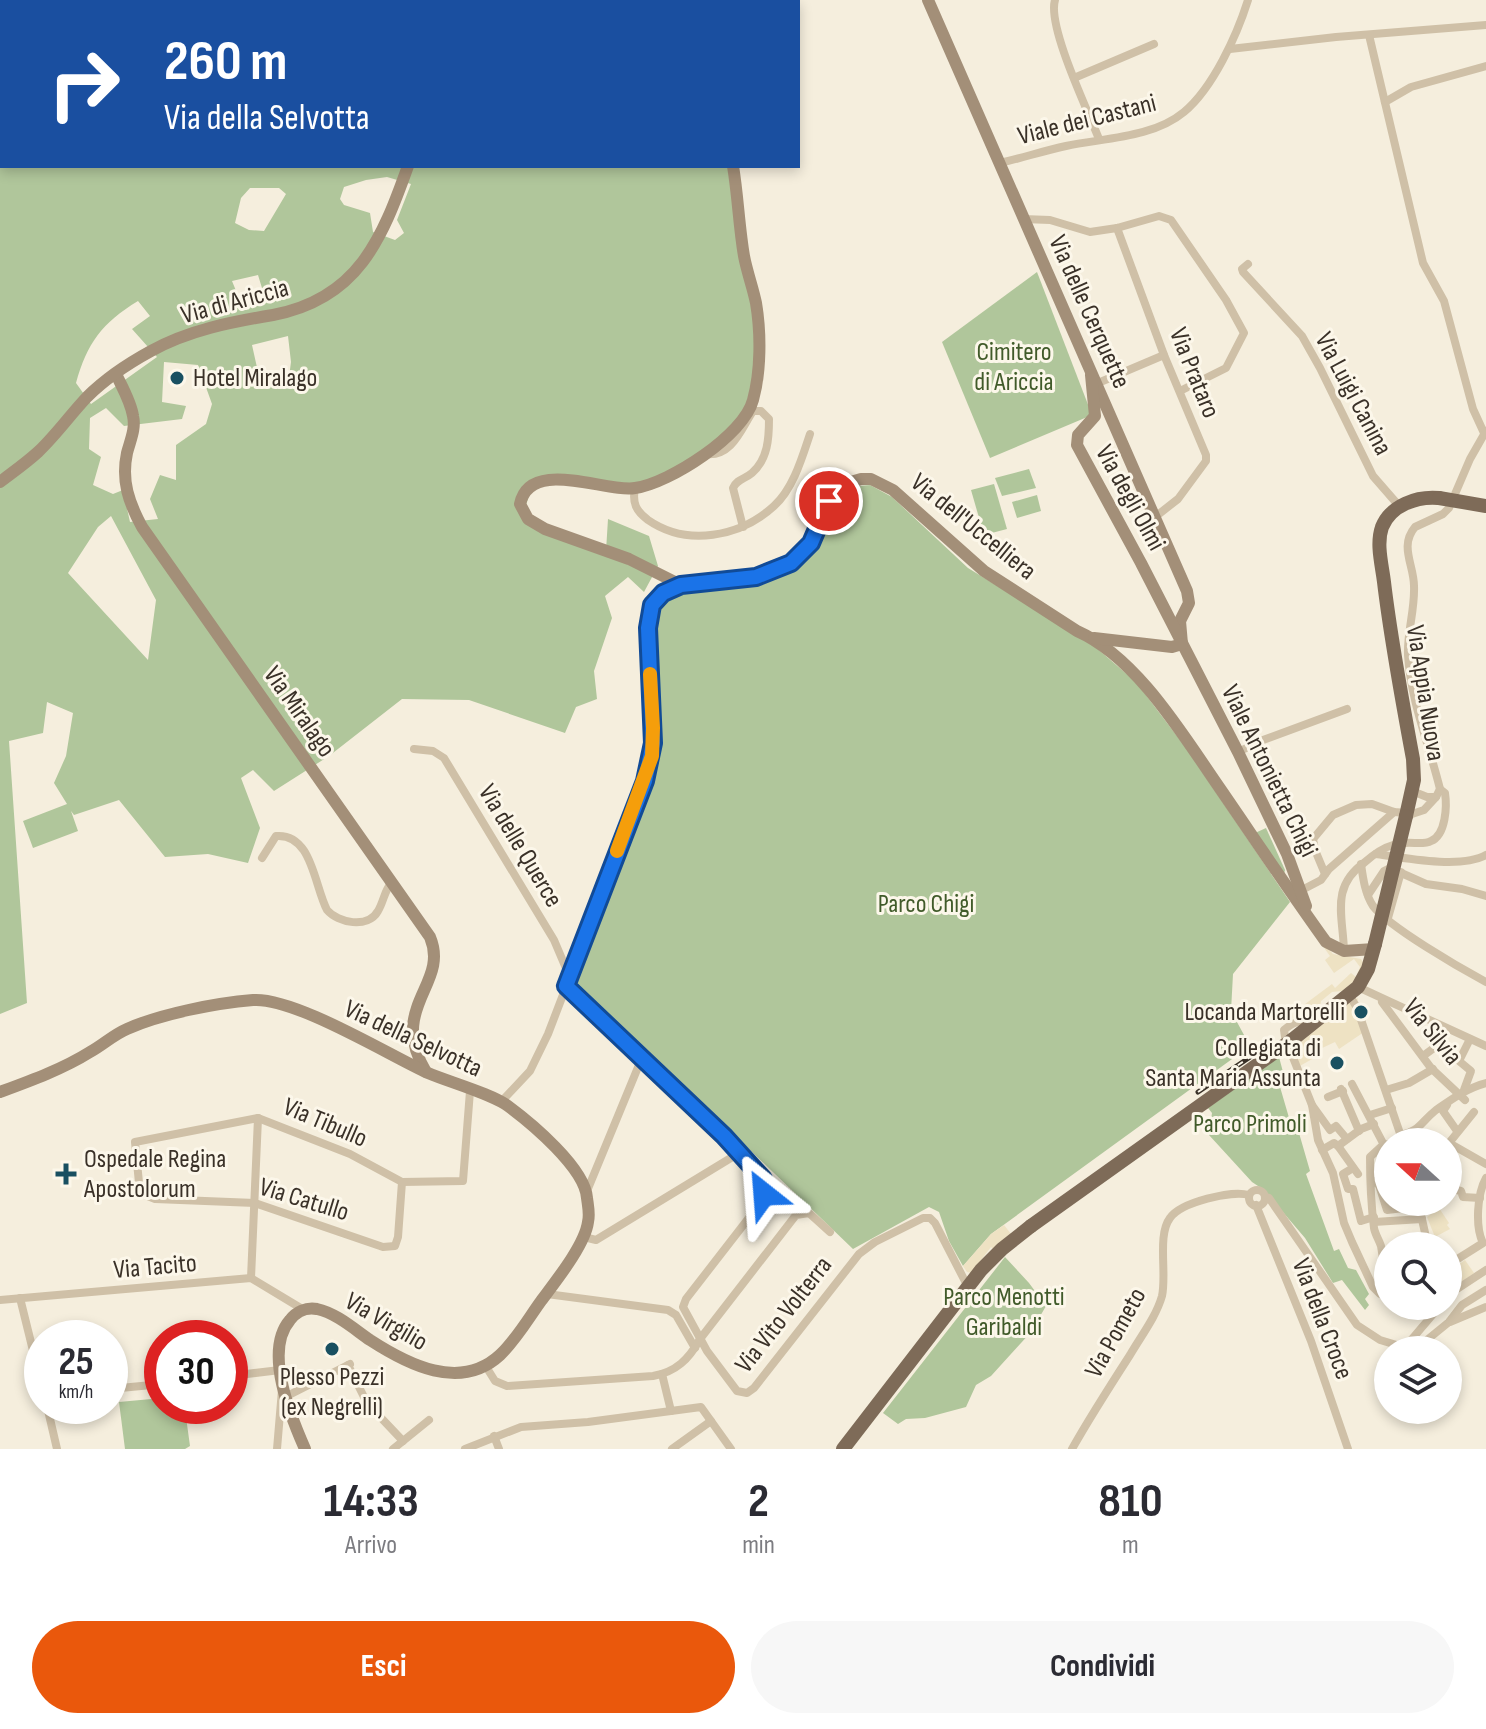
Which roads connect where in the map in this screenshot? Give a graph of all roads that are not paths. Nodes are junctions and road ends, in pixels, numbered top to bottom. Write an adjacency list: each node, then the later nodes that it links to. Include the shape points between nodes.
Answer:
1 (928, 0): 12 (street, Via delle Cerquette)
2 (1055, 0): 9 (street, via 1057,29)
3 (1248, 0): 7 (street, Viale dei Castani)
4 (1486, 25): 5 (street)
5 (1369, 35): 7 (street); 10 (street)
6 (1154, 44): 9 (street)
7 (1230, 49): 11 (street, Viale dei Castani, via 1179,116 1141,132)
8 (1486, 66): 10 (street, via 1411,87)
9 (1074, 78): 11 (street)
10 (1385, 102): 22 (street, via 1423,263 1444,301 1473,409)
11 (1099, 139): 12 (street, Viale dei Castani)
12 (1000, 163): 15 (street, Via delle Cerquette)
13 (407, 168): 19 (street, Via di Ariccia, via 376,243 334,292 289,312 229,322 177,339)
14 (733, 168): 24 (street, via 757,310 757,373 752,405 742,423)
15 (1023, 219): 16 (street, via 1050,220 1086,232); 20 (street, Via delle Cerquette)
16 (1117, 228): 18 (street, Via Prataro); 21 (street, via 1169,218 1243,328 1226,368)
17 (1248, 264): 29 (street, Via Luigi Canina, via 1243,272 1302,336 1373,476)
18 (1164, 355): 20 (street); 21 (street, Via Prataro)
19 (116, 374): 25 (street, Via di Ariccia, via 88,396 39,452); 51 (street, Via Miralago, via 133,415 125,481 142,527)
20 (1094, 378): 30 (street, Via delle Cerquette); 34 (street, Via degli Olmi, via 1095,416 1076,443)
21 (1180, 391): 30 (street, Via Prataro, via 1206,461 1178,499)
22 (1485, 432): 27 (street)
23 (810, 434): 31 (street, via 781,499)
24 (705, 454): 26 (street); 31 (street, via 726,450 753,411 769,419 765,455 733,488)
25 (0, 482)
26 (635, 488): 31 (street, via 637,509 669,531 698,536); 32 (street, via 550,480 529,488 520,504 523,514 540,527 629,559)
27 (1444, 502): 28 (main road, bridge); 29 (main road, via 1417,499); 39 (street, via 1441,515 1410,533 1407,549 1414,586 1408,644 1412,684)
28 (1486, 506)
29 (1401, 507): 38 (main road, Via Appia Nuova, via 1384,524 1380,544 1413,759)
30 (1155, 517): 34 (street, Via delle Cerquette, via 1187,591 1189,603 1180,621)
31 (743, 527)
32 (681, 585): 33 (street, Via dell'Uccelliera, via 745,579 784,567 809,547 838,490 871,479 893,490 984,571); 60 (street, Via della Selvotta, via 663,593 650,613 652,756)
33 (1094, 638): 34 (street); 50 (street, Via dell'Uccelliera, via 1137,677 1170,719)
34 (1182, 644): 37 (street, Viale Antonietta Chigi)
35 (1347, 709): 37 (street)
36 (414, 749): 60 (street, Via delle Querce, via 433,751 445,760 554,940 568,973)
37 (1238, 752): 47 (street, Viale Antonietta Chigi)
38 (1412, 791): 39 (street, via 1423,796); 40 (main road, Via Appia Nuova)
39 (1438, 793): 40 (street, via 1424,810); 41 (street, via 1445,793 1446,805 1439,834 1429,842)
40 (1402, 814): 49 (street); 49 (street, via 1372,804 1333,815 1314,834); 57 (main road, Via Appia Nuova, bridge)
41 (1405, 843)
42 (1393, 845): 43 (street)
43 (1376, 854): 44 (street, via 1425,861 1470,861); 46 (street)
44 (1486, 855)
45 (262, 858): 51 (street, via 276,836 295,839 328,912 349,921 374,916)
46 (1361, 864): 53 (street); 58 (street, via 1349,875 1340,898)
47 (1292, 869): 50 (street, via 1286,879); 52 (street, Viale Antonietta Chigi)
48 (1401, 872): 53 (street, via 1386,869); 54 (street, via 1426,884); 55 (street)
49 (1325, 874): 52 (street)
50 (1279, 877): 56 (street, Via dell'Uccelliera)
51 (392, 882): 70 (street, Via Miralago, via 427,931 435,952 413,1020 418,1058)
52 (1300, 891): 56 (street, Viale Antonietta Chigi)
53 (1368, 895): 55 (street)
54 (1486, 896)
55 (1388, 918): 59 (street)
56 (1310, 920): 58 (street, Via dell'Uccelliera, via 1326,942)
57 (1375, 946): 58 (street); 61 (main road, Via Appia Nuova)
58 (1344, 951)
59 (1486, 982)
60 (566, 986): 68 (street); 78 (street, Via della Selvotta, via 530,1071)
61 (1354, 992): 62 (street); 65 (main road); 73 (street)
62 (1378, 999): 64 (street); 67 (street, Via Silvia)
63 (1430, 1037): 67 (street, via 1438,1045)
64 (1470, 1039): 66 (street); 76 (street, via 1459,1061 1471,1071)
65 (1289, 1042): 80 (street); 122 (main road, bridge, via 1031,1226 993,1257)
66 (1486, 1046)
67 (1423, 1056): 69 (street, Via Silvia)
68 (641, 1060): 96 (street); 104 (street)
69 (1433, 1069): 73 (street); 76 (street, Via Silvia)
70 (426, 1072): 74 (street, Via della Selvotta); 75 (street, Via della Selvotta, via 306,1013 253,1000 150,1020 74,1061)
71 (1486, 1082): 76 (street)
72 (1347, 1088): 77 (street); 84 (street); 90 (street)
73 (1386, 1090): 81 (street)
74 (470, 1091): 78 (street, Via della Selvotta); 102 (street, via 463,1181)
75 (0, 1092)
76 (1461, 1094): 79 (street)
77 (1328, 1097)
78 (501, 1102): 104 (street, via 558,1151)
79 (1448, 1104): 87 (street); 88 (street, via 1443,1111)
80 (1312, 1105): 91 (street, via 1330,1130 1336,1126); 94 (street)
81 (1392, 1108): 84 (street); 86 (street)
82 (1474, 1112): 89 (street)
83 (258, 1118): 92 (street, Via Tibullo); 102 (street, Via Tibullo, via 350,1154); 109 (street)
84 (1372, 1120): 85 (street); 90 (street)
85 (1381, 1128)
86 (1394, 1128)
87 (1424, 1128)
88 (1455, 1128)
89 (1460, 1128)
90 (1359, 1131): 91 (street)
91 (1347, 1139): 93 (street)
92 (135, 1142): 109 (street, Via Catullo, via 143,1196)
93 (1338, 1146): 94 (street); 99 (street)
94 (1322, 1150): 123 (street, via 1344,1223)
95 (1462, 1150): 98 (street)
96 (739, 1153): 117 (street); 136 (street, Via Vito Volterra, via 763,1179 765,1190 684,1302)
97 (1374, 1154): 99 (street)
98 (1486, 1164)
99 (1362, 1170): 101 (street); 113 (street, via 1343,1174 1361,1221)
100 (1486, 1178): 108 (street)
101 (1374, 1180)
102 (402, 1182): 109 (street, Via Catullo, via 394,1246)
103 (1374, 1186): 113 (street, via 1369,1195)
104 (587, 1191): 117 (street)
105 (1249, 1195): 107 (street, via 1257,1189); 110 (street); 158 (street, Via Pometo, via 1209,1199 1170,1218 1164,1232 1159,1303)
106 (1462, 1195): 108 (street, via 1464,1202)
107 (1265, 1197): 110 (street); 133 (street, Via della Croce, via 1357,1325)
108 (1480, 1198): 118 (street, via 1477,1227 1483,1243)
109 (255, 1203): 120 (street)
110 (1256, 1205): 159 (street, Via della Croce)
111 (1422, 1216): 112 (street)
112 (1422, 1219): 113 (street); 116 (street)
113 (1374, 1220): 115 (street)
114 (830, 1232): 136 (street, via 809,1213 796,1215)
115 (1377, 1232)
116 (1425, 1232)
117 (590, 1238): 125 (street)
118 (1462, 1256)
119 (1486, 1270): 121 (street)
120 (251, 1278): 126 (street, Via Tacito); 129 (street)
121 (1462, 1286)
122 (968, 1287): 136 (street, Via Vito Volterra, via 935,1223 925,1217 859,1254 750,1392 734,1388); 157 (main road)
123 (1374, 1288)
124 (1486, 1290): 132 (street, via 1462,1305)
125 (547, 1294): 137 (street, via 668,1310); 138 (street, via 507,1348)
126 (20, 1298): 127 (street, Via Tacito); 130 (street)
127 (0, 1300)
128 (1486, 1307): 132 (street)
129 (304, 1310): 138 (street, Via Virgilio, via 332,1316 422,1369 459,1372); 139 (street, Via Virgilio, via 293,1316 281,1335)
130 (25, 1320)
131 (1428, 1320): 134 (street)
132 (1449, 1322): 135 (street)
133 (1374, 1336)
134 (1414, 1336)
135 (1434, 1336)
136 (700, 1339): 137 (street)
137 (695, 1348): 141 (street, via 680,1366)
138 (485, 1365): 141 (street, via 504,1386)
139 (280, 1370): 140 (street); 142 (street, Via Virgilio)
140 (248, 1374)
141 (662, 1374): 143 (street)
142 (285, 1390): 148 (street, via 350,1364 367,1403); 150 (street); 151 (street, Via Virgilio)
143 (671, 1411): 145 (street, via 701,1407); 147 (street, via 526,1426)
144 (429, 1420): 148 (street)
145 (711, 1421): 155 (street); 156 (street)
146 (51, 1424): 149 (street)
147 (494, 1436): 153 (street); 154 (street)
148 (403, 1441): 152 (street)
149 (57, 1449)
150 (277, 1449)
151 (305, 1449)
152 (393, 1449)
153 (465, 1449)
154 (499, 1449)
155 (672, 1449)
156 (730, 1449)
157 (843, 1449)
158 (1072, 1449)
159 (1348, 1449)

